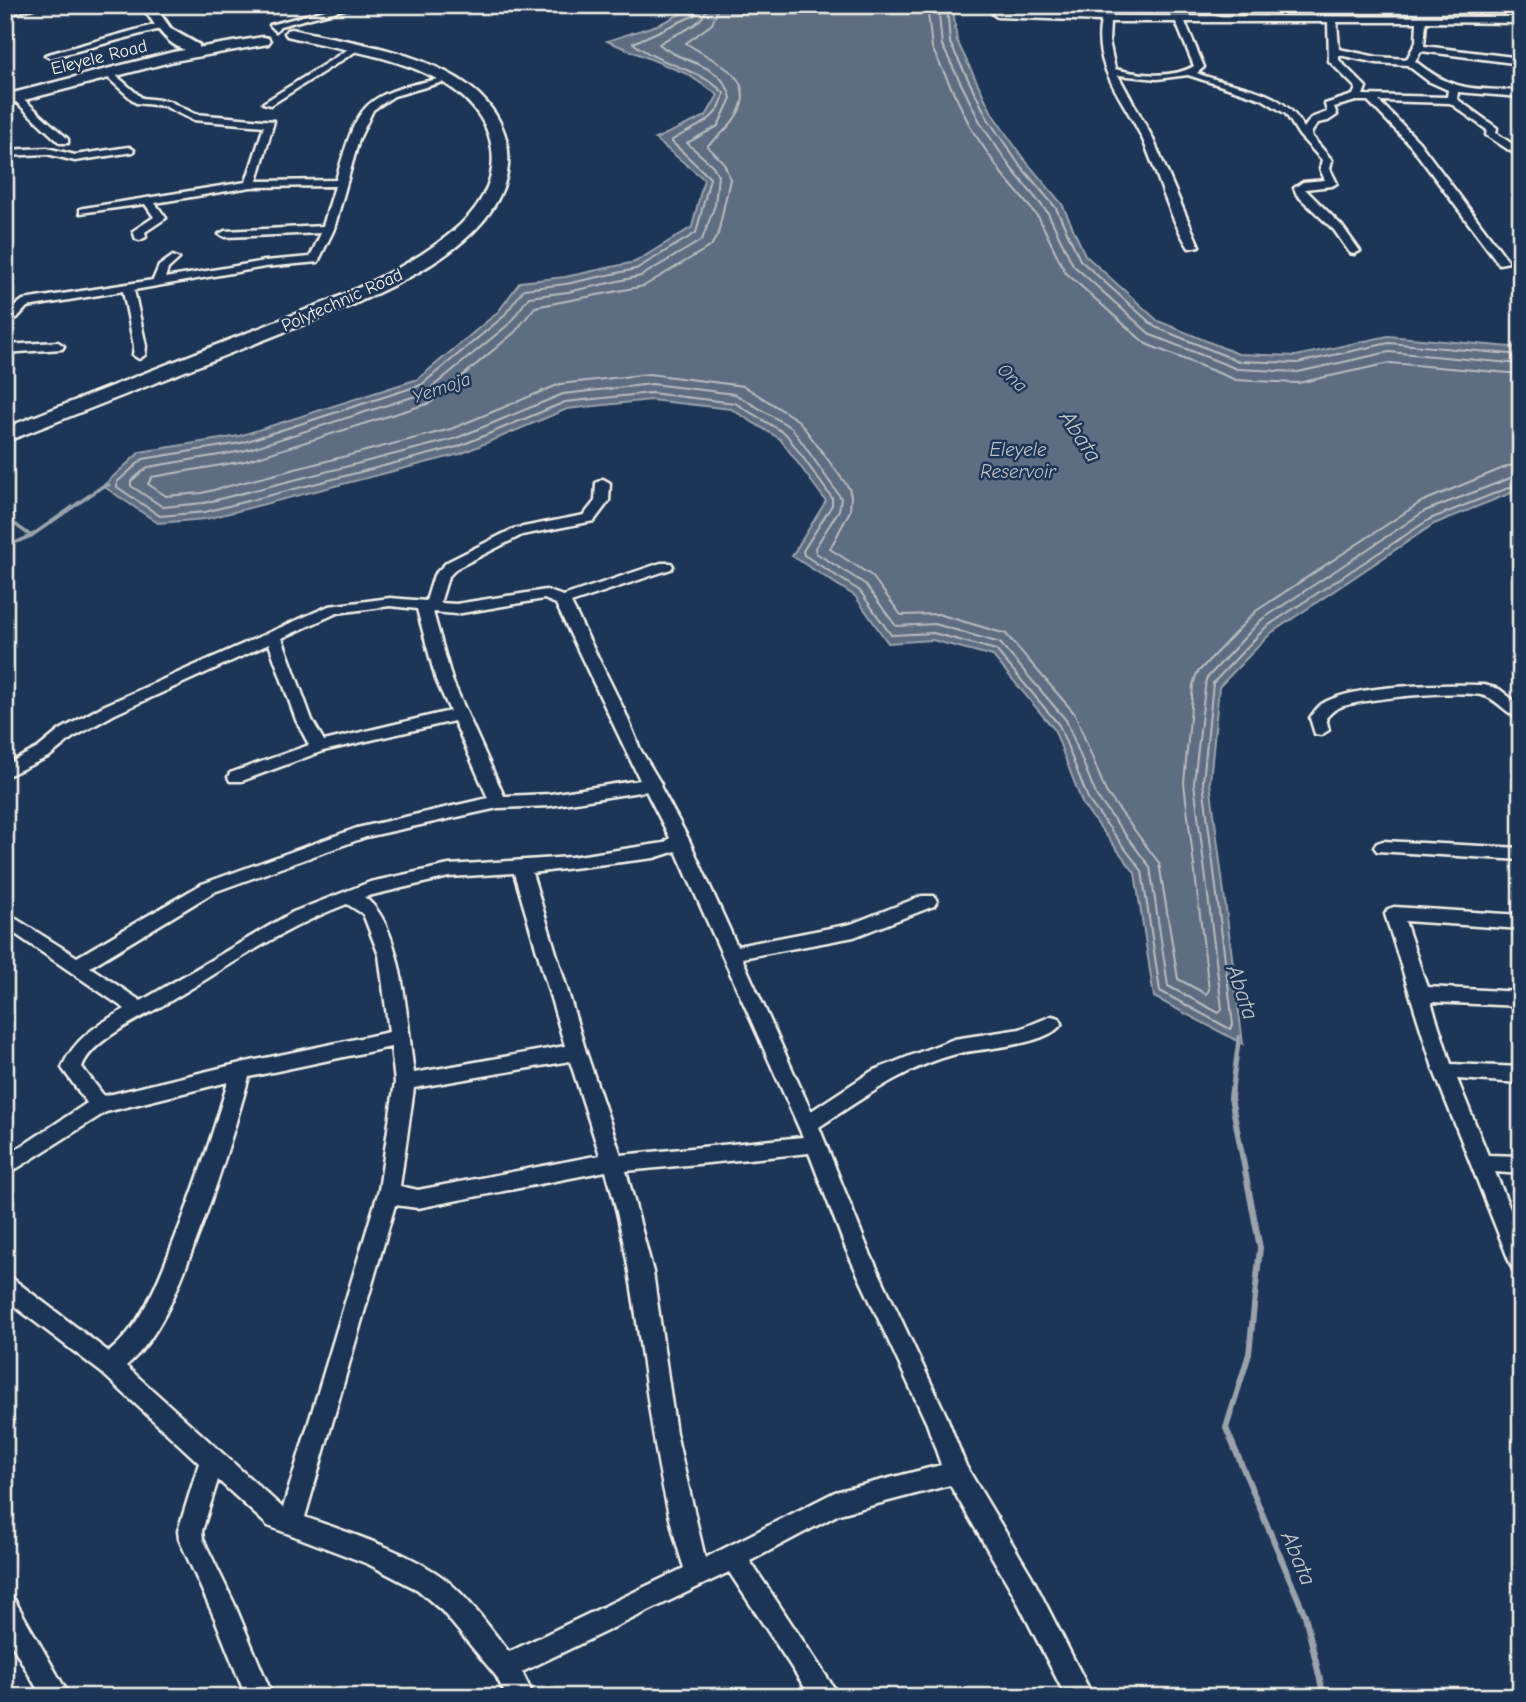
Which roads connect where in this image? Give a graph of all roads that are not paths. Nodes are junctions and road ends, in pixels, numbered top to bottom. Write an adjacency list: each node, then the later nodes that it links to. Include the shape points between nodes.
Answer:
1 (39, 5): 4 (street)
2 (148, 5): 11 (main road)
3 (356, 5): 12 (street)
4 (5, 13)
5 (998, 14): 6 (street)
6 (1107, 19): 7 (street); 20 (street, via 1103,41)
7 (1180, 20): 8 (street); 22 (street, via 1199,68)
8 (1332, 20): 9 (street); 16 (street)
9 (1421, 20): 10 (street); 13 (street)
10 (1521, 20)
11 (161, 26): 14 (main road, via 172,39); 17 (street)
12 (289, 30): 14 (main road); 15 (main road, Polytechnic Road); 54 (main road, Polytechnic Road, via 409,61 449,80 478,102 498,130 502,145 501,172 481,210 431,257 357,297)
13 (1419, 48): 18 (street); 19 (street)
14 (198, 50): 21 (main road, Eleyele Road); 23 (main road, Eleyele Road)
15 (353, 50): 24 (main road, Polytechnic Road, via 411,68); 30 (street)
16 (1335, 51): 19 (street); 27 (street, via 1334,61 1362,87)
17 (50, 55)
18 (1521, 61)
19 (1410, 62): 26 (street)
20 (1112, 71): 22 (street); 43 (street, via 1147,136)
21 (109, 74): 23 (main road, Eleyele Road); 37 (street, via 136,100 166,103 192,117 270,123)
22 (1192, 74): 31 (street, via 1272,99 1288,110)
23 (90, 77): 28 (main road, Eleyele Road)
24 (438, 82): 36 (street, via 393,93 373,104 359,128); 53 (main road, Polytechnic Road, via 479,118 492,153 478,199 441,238 367,285)
25 (1521, 94): 26 (street)
26 (1452, 95): 29 (street); 35 (street, via 1493,130 1490,133 1499,141)
27 (1357, 97): 29 (street); 31 (street, via 1328,106 1333,113 1315,120)
28 (9, 98): 32 (street)
29 (1370, 98): 46 (street, via 1415,144)
30 (268, 103)
31 (1305, 136): 44 (street, via 1327,160 1325,169 1332,183 1303,185 1298,188 1300,193 1338,228)
32 (64, 141)
33 (129, 150): 34 (street, via 78,158 47,151)
34 (5, 153)
35 (1521, 155)
36 (341, 183): 37 (street); 40 (street)
37 (251, 184): 38 (street)
38 (148, 201): 39 (street); 42 (street, via 160,218 139,230)
39 (85, 211)
40 (328, 229): 41 (street); 47 (street, via 311,266 265,264)
41 (225, 234)
42 (140, 237)
43 (1193, 246)
44 (1354, 251)
45 (173, 259): 47 (street, via 163,268)
46 (1503, 262)
47 (158, 283): 48 (street)
48 (128, 288): 49 (street, via 23,304); 52 (street)
49 (5, 319)
50 (58, 346): 51 (street)
51 (5, 349)
52 (139, 355)
53 (5, 428)
54 (5, 436)
55 (603, 483): 58 (street, via 601,501 589,518 518,532 445,570)
56 (666, 566): 57 (street)
57 (562, 601): 58 (street, via 546,594 464,608); 66 (street)
58 (427, 607): 59 (street, via 390,602 351,605); 61 (street, via 433,646)
59 (274, 636): 63 (street, via 304,720); 64 (street, via 109,710)
60 (1521, 714): 62 (street, via 1484,690 1385,695 1336,703 1322,710 1318,718)
61 (457, 715): 63 (street); 67 (street)
62 (1321, 730)
63 (319, 747): 65 (street)
64 (5, 772)
65 (236, 777)
66 (653, 784): 67 (street, via 550,800); 68 (street)
67 (498, 802): 77 (street, via 373,829 226,880 181,901)
68 (680, 840): 71 (street, via 654,852); 76 (street)
69 (1383, 848): 70 (street)
70 (1521, 854)
71 (521, 867): 72 (street, via 428,874); 83 (street)
72 (349, 896): 80 (street, via 313,910); 82 (street, via 370,910 377,923 388,955)
73 (928, 901): 76 (street, via 854,930)
74 (5, 918): 77 (street)
75 (1521, 922): 78 (street, via 1394,914)
76 (730, 954): 89 (street)
77 (77, 966): 80 (street)
78 (1420, 994): 79 (street); 85 (street)
79 (1521, 999)
80 (140, 1010): 88 (street, via 101,1034 73,1059 72,1068)
81 (1052, 1023): 89 (street, via 1023,1036 954,1046 879,1077)
82 (398, 1038): 84 (street); 87 (street)
83 (576, 1052): 87 (street); 90 (street)
84 (241, 1071): 88 (street); 97 (street, via 211,1175 171,1277 132,1347)
85 (1444, 1071): 86 (street); 91 (street)
86 (1521, 1075)
87 (405, 1082): 94 (street)
88 (100, 1105): 93 (street)
89 (811, 1134): 90 (street, via 641,1163); 99 (street)
90 (613, 1162): 94 (street, via 418,1199 400,1198); 102 (street, via 642,1272 664,1433)
91 (1481, 1163): 92 (street); 95 (street)
92 (1521, 1165)
93 (5, 1168)
94 (389, 1190): 100 (street)
95 (1520, 1261)
96 (5, 1286): 97 (street)
97 (110, 1366): 98 (street)
98 (212, 1461): 100 (street, via 278,1518); 106 (street, via 190,1543 222,1603)
99 (956, 1472): 101 (street, via 835,1504); 109 (street, via 1022,1584)
100 (291, 1523): 104 (street, via 375,1555 426,1581 451,1602)
101 (733, 1557): 102 (street); 108 (street)
102 (698, 1574): 104 (street)
103 (5, 1608): 105 (street)
104 (505, 1667): 107 (street)
105 (57, 1697)
106 (260, 1697)
107 (522, 1697)
108 (827, 1697)
109 (1080, 1697)

